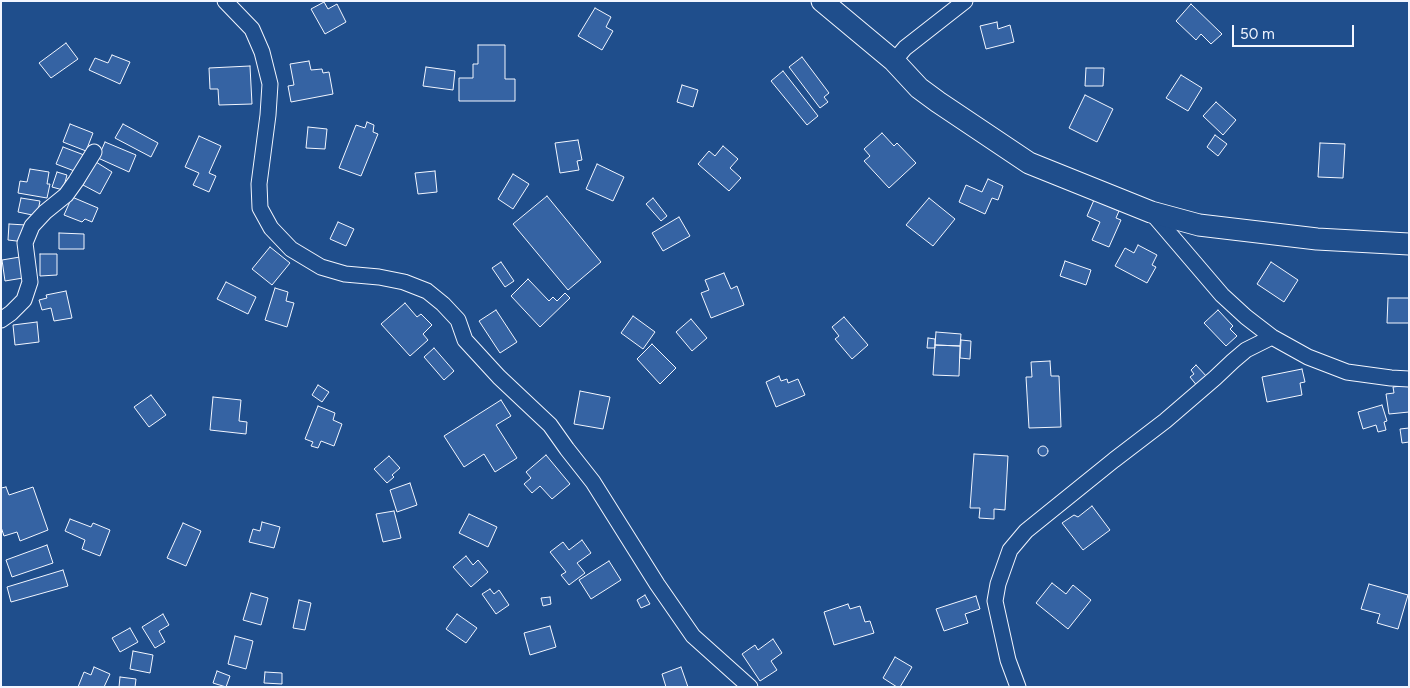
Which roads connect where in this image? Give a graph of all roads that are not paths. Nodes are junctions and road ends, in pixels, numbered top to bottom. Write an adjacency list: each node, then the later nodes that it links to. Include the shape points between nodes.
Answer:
1 (225, 1): 11 (street, via 252,29 270,84 259,184 260,208 271,228 291,249 321,267 345,274 404,282 428,291 443,304 458,320 470,346 550,425 593,482 693,636)
2 (822, 1): 4 (street)
3 (965, 1): 4 (street, via 905,48)
4 (894, 61): 6 (street, via 938,102 1029,163)
5 (94, 152): 8 (street, via 66,195 32,226 25,243 30,282 24,300)
6 (1151, 212): 7 (street, via 1199,225 1317,239); 9 (street, via 1222,295)
7 (1409, 244)
8 (1, 320)
9 (1272, 337): 10 (street, via 1308,357 1347,372); 12 (street, via 1246,350 1165,422 1026,532 1010,550 995,601 1008,660)
10 (1409, 378)
11 (750, 687)
12 (1018, 687)

